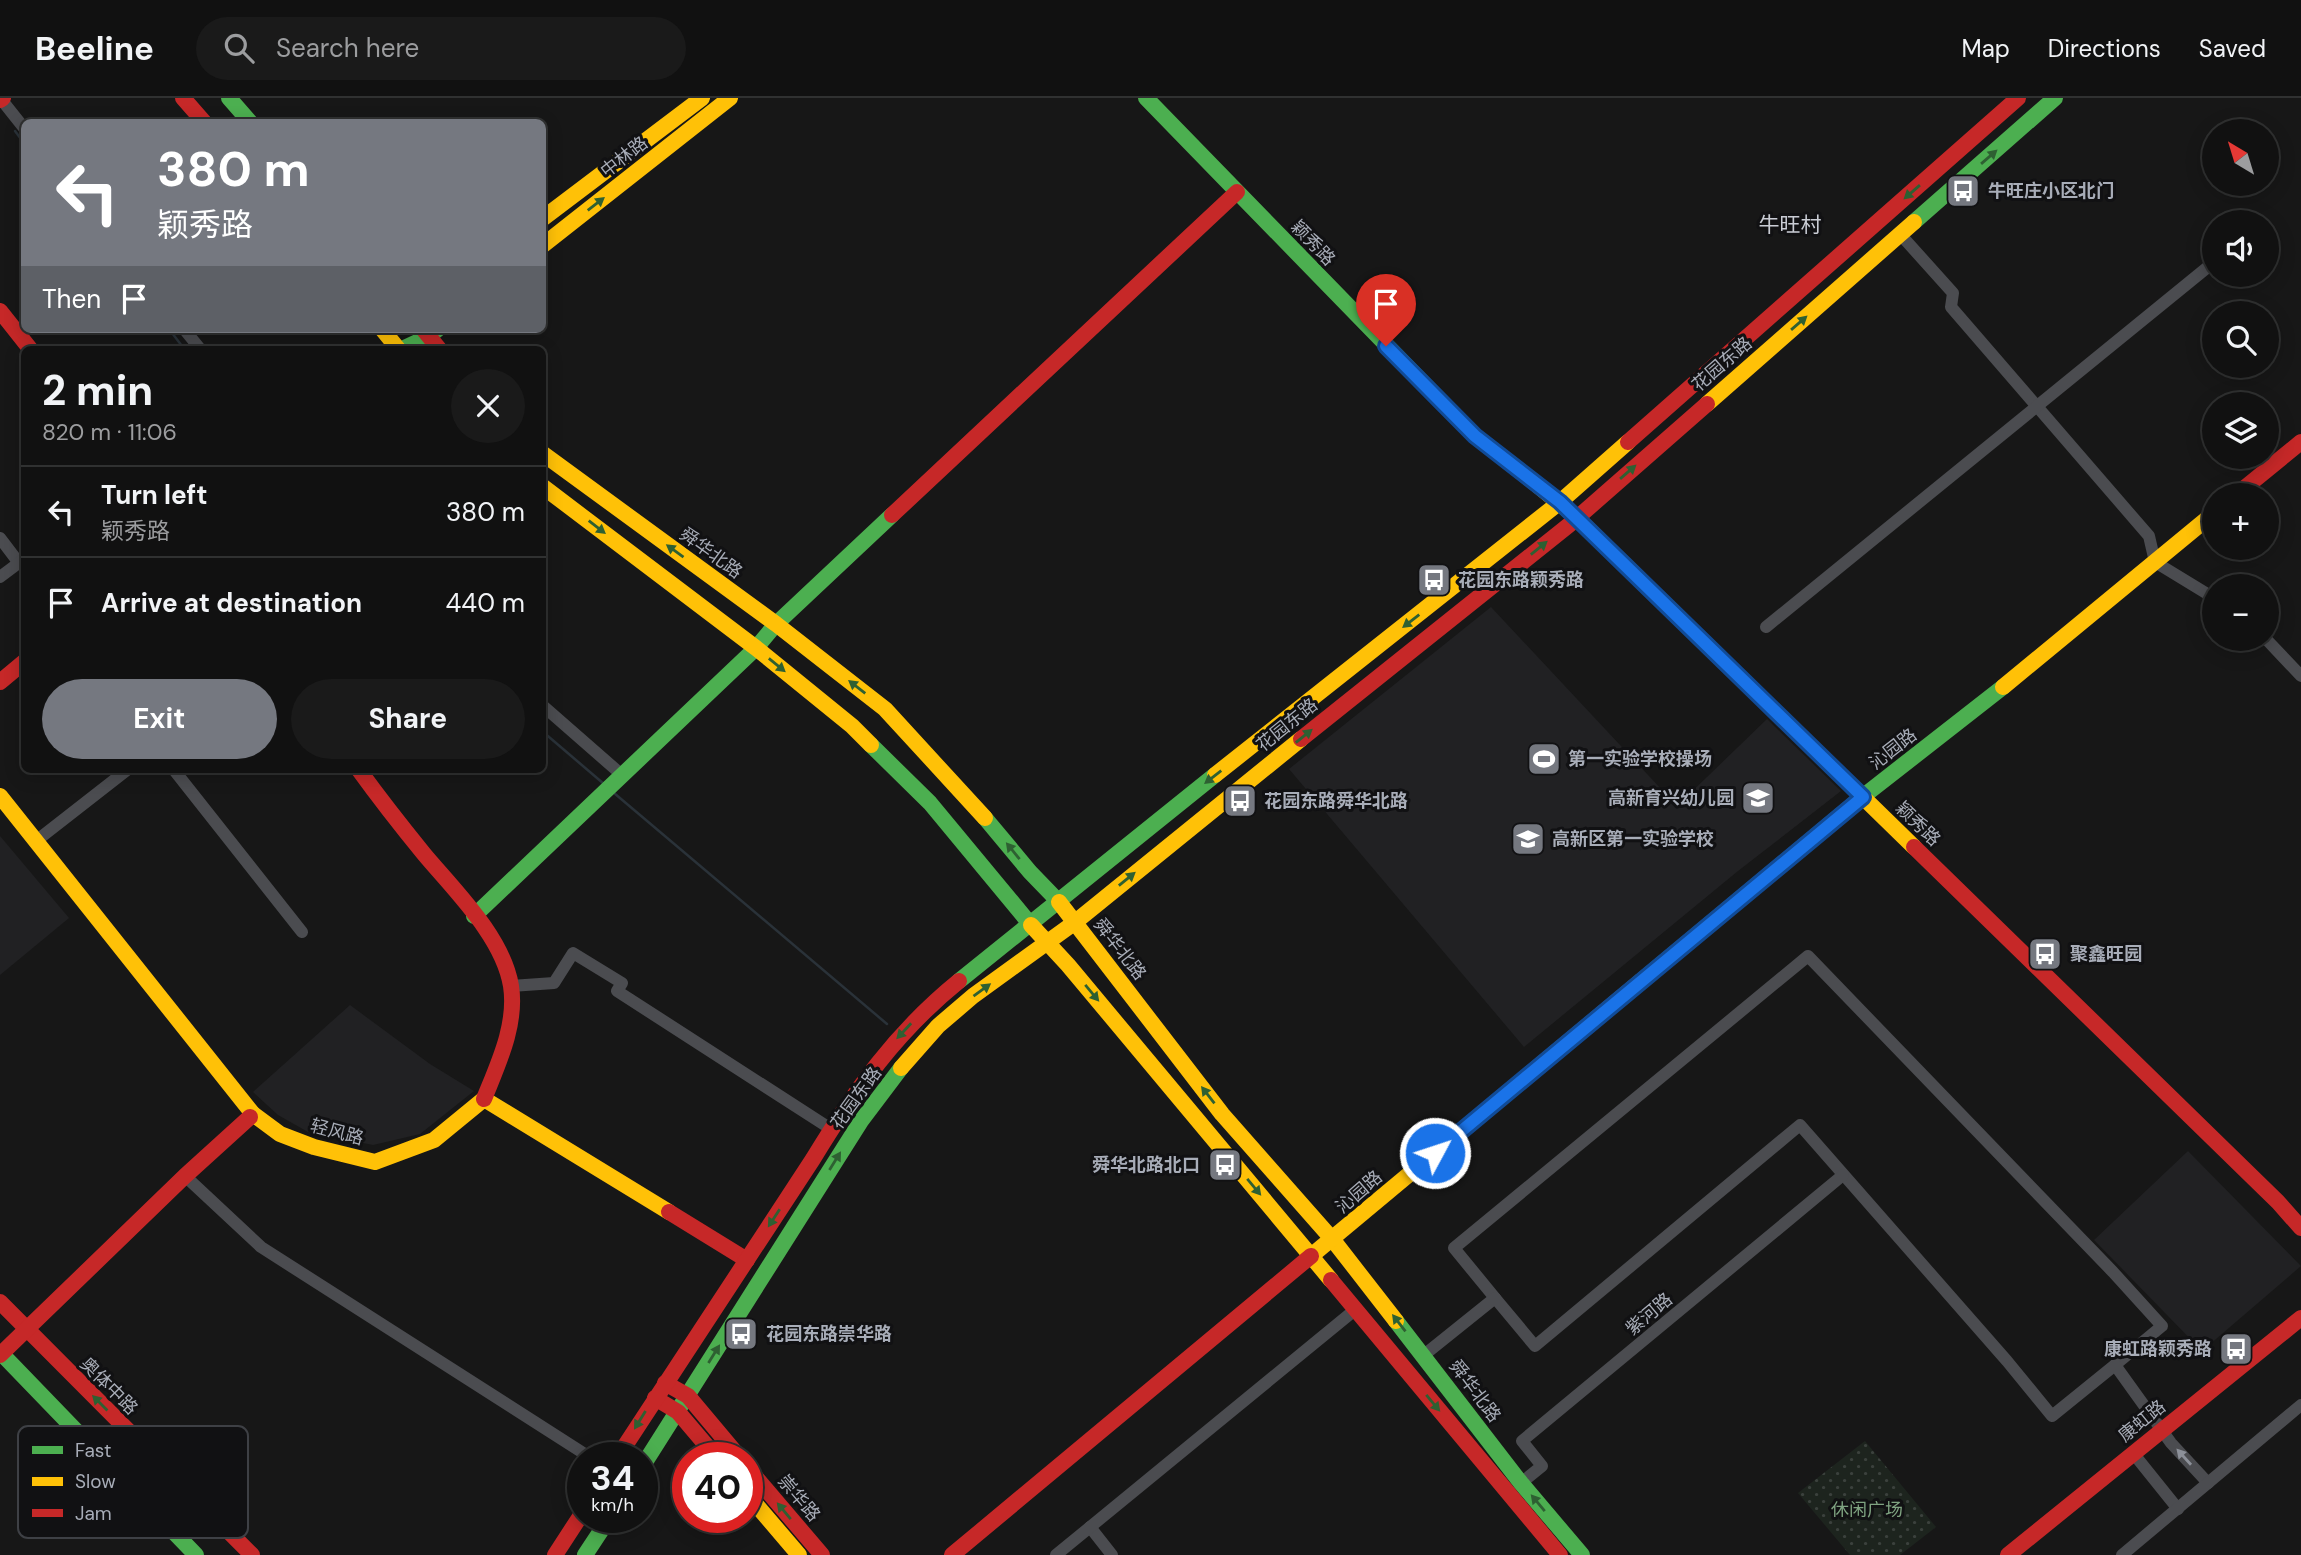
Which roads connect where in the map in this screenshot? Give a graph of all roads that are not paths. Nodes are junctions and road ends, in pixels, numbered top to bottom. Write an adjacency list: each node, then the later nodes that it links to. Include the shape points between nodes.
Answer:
1 (183, 98): 9 (main road)
2 (229, 98): 10 (main road)
3 (702, 98): 13 (main road, 中林路)
4 (730, 98): 15 (main road, 中林路, one-way to 4)
5 (1146, 98): 12 (main road, 颖秀路)
6 (2018, 98): 26 (main road, 花园东路, one-way to 26)
7 (2055, 98): 14 (main road, 花园东路, one-way to 7)
8 (1, 99): 11 (street)
9 (201, 119)
10 (247, 119)
11 (21, 124)
12 (1237, 192): 26 (main road, 颖秀路, via 1475,436); 35 (main road)
13 (546, 216)
14 (1900, 234): 21 (street, via 1953,293 1951,307); 27 (main road, 花园东路, one-way to 14)
15 (546, 243)
16 (2202, 272): 21 (street)
17 (0, 311): 19 (main road)
18 (428, 333): 20 (main road)
19 (28, 346)
20 (407, 346)
21 (2037, 407): 32 (street, via 2149,536); 36 (street)
22 (2301, 442): 24 (main road)
23 (546, 456): 35 (main road, 舜华北路, one-way to 23)
24 (2251, 483)
25 (546, 489): 37 (main road, one-way to 37)
26 (1560, 502): 27 (main road, 颖秀路); 50 (main road, 花园东路, one-way to 50)
27 (1576, 517): 48 (main road, 颖秀路); 52 (main road, 花园东路, one-way to 27)
28 (2202, 523): 32 (main road, 沁园路)
29 (0, 538): 30 (street)
30 (21, 560)
31 (21, 562): 33 (street)
32 (2155, 562): 34 (street); 48 (main road, 沁园路)
33 (0, 578)
34 (2202, 591)
35 (776, 624): 37 (main road); 50 (main road, 舜华北路, one-way to 35, via 885,709)
36 (1766, 627)
37 (756, 648): 46 (main road); 53 (main road, one-way to 53, via 852,726 930,803)
38 (2277, 651): 40 (street)
39 (21, 664): 41 (main road)
40 (2301, 676)
41 (0, 682)
42 (546, 709): 46 (street)
43 (123, 773): 49 (street)
44 (176, 773): 54 (street)
45 (361, 773): 51 (main road)
46 (613, 784): 51 (main road)
47 (0, 796): 49 (main road, 轻风路)
48 (1863, 797): 62 (main road, 颖秀路); 63 (main road, 沁园路)
49 (36, 841): 58 (main road, 轻风路)
50 (1059, 902): 52 (main road, 舜华北路); 53 (main road, 花园东路)
51 (474, 916): 56 (main road, via 501,954)
52 (1074, 923): 55 (main road, 花园东路); 63 (main road, 舜华北路, one-way to 52, via 1222,1114)
53 (1031, 925): 55 (main road); 59 (main road, 花园东路, one-way to 59, via 928,1006 897,1038)
54 (302, 932)
55 (1047, 942): 64 (main road, one-way to 64); 75 (main road, 花园东路, one-way to 55, via 860,1121 912,1054 973,996)
56 (511, 986): 57 (main road, via 509,1026); 59 (street, via 554,984 573,953 622,983 617,991)
57 (484, 1100): 58 (main road, 轻风路, via 434,1140 375,1161 280,1134); 65 (main road)
58 (253, 1114): 61 (main road)
59 (831, 1129): 65 (main road, 花园东路, one-way to 65)
60 (1843, 1175): 66 (street, via 1800,1125 1535,1346); 73 (street, via 2052,1416); 88 (street, 紫河路, via 1522,1441 1542,1466)
61 (185, 1176): 70 (main road); 85 (street, via 261,1247)
62 (2301, 1228)
63 (1333, 1240): 64 (main road, 沁园路); 72 (main road, 舜华北路, one-way to 63)
64 (1312, 1255): 68 (main road); 104 (main road, 沁园路)
65 (747, 1260): 74 (main road, 花园东路)
66 (1495, 1298): 72 (street); 73 (street, via 1454,1248 1808,956 2162,1326)
67 (0, 1302): 70 (main road, 奥体中路)
68 (1356, 1309): 93 (street); 107 (main road, one-way to 107)
69 (2301, 1318): 81 (main road, 康虹路)
70 (26, 1330): 71 (main road); 80 (main road, 奥体中路, one-way to 70)
71 (0, 1354): 79 (main road)
72 (1424, 1355): 88 (main road, 舜华北路)
73 (2115, 1365): 81 (street)
74 (665, 1383): 75 (main road); 76 (main road, 花园东路)
75 (688, 1396): 78 (main road, 花园东路); 84 (main road)
76 (654, 1398): 78 (main road); 82 (main road, 花园东路, one-way to 82)
77 (2301, 1405): 89 (street)
78 (678, 1412): 83 (main road); 86 (main road, 花园东路)
79 (70, 1426)
80 (122, 1426)
81 (2163, 1429): 87 (main road, 康虹路); 89 (street, one-way to 81)
82 (627, 1442)
83 (703, 1442)
84 (727, 1442)
85 (567, 1443)
86 (658, 1443)
87 (2133, 1452): 91 (street); 109 (main road, 康虹路)
88 (1521, 1483): 108 (main road, 舜华北路, one-way to 88)
89 (2208, 1483): 91 (street)
90 (763, 1485): 103 (main road, 崇华路, one-way to 90)
91 (2178, 1509): 110 (street)
92 (763, 1513): 102 (main road, 崇华路)
93 (1090, 1527): 105 (street); 106 (street)
94 (570, 1533): 100 (main road)
95 (599, 1533): 101 (main road)
96 (179, 1538): 98 (main road)
97 (235, 1538): 99 (main road, 奥体中路, one-way to 97)
98 (196, 1555)
99 (252, 1555)
100 (555, 1555)
101 (585, 1555)
102 (799, 1555)
103 (821, 1555)
104 (953, 1555)
105 (1056, 1555)
106 (1112, 1555)
107 (1560, 1555)
108 (1582, 1555)
109 (2008, 1555)
110 (2122, 1555)

